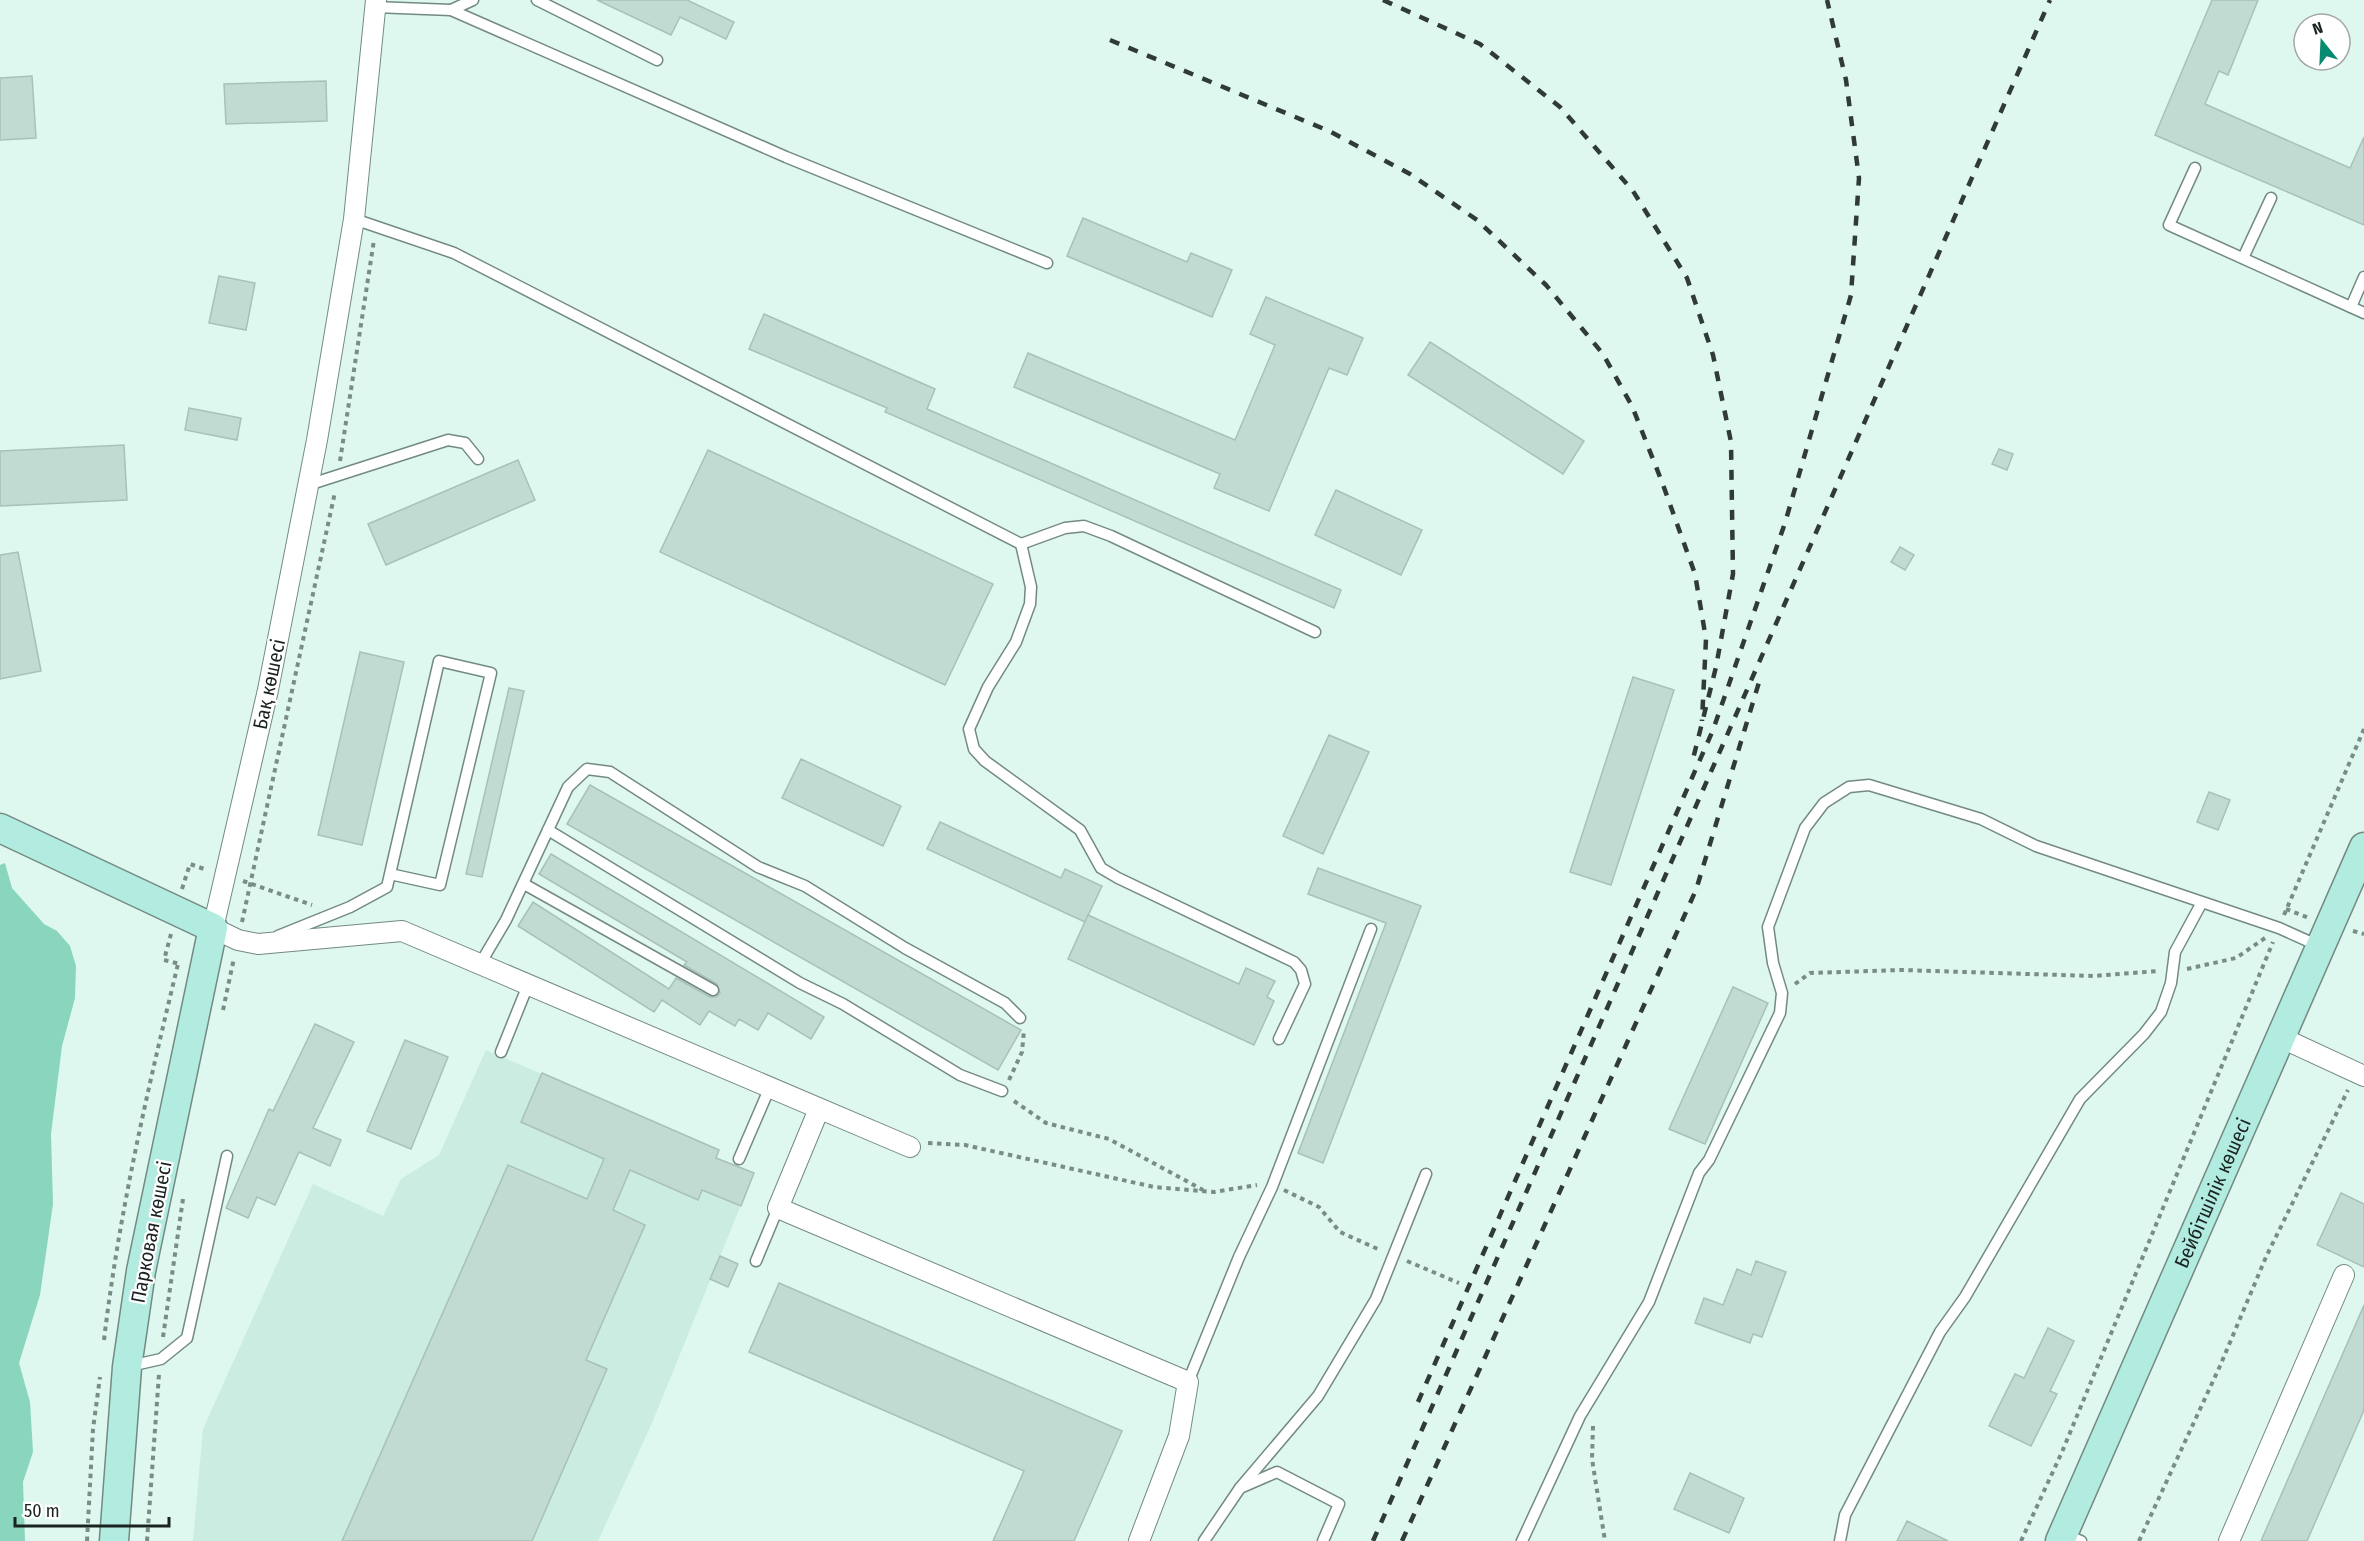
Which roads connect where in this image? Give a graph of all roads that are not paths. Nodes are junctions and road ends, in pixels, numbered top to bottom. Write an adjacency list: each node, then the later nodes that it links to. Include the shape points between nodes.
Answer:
1 (473, 0): 4 (lane)
2 (537, 0): 5 (lane)
3 (375, 3): 4 (lane); 8 (street, Бақ көшесі)
4 (451, 10): 10 (lane, via 786,157)
5 (657, 60)
6 (2195, 168): 9 (lane, via 2169,225)
7 (2271, 198): 9 (lane)
8 (354, 219): 15 (street, Бақ көшесі); 16 (lane, via 454,253)
9 (2243, 258): 12 (lane)
10 (1047, 263)
11 (2364, 277): 12 (lane)
12 (2350, 307): 13 (lane)
13 (2364, 313)
14 (478, 459): 15 (lane, via 465,443 448,440)
15 (308, 485): 26 (street, Бақ көшесі)
16 (1021, 544): 17 (lane, via 1065,528 1084,526); 34 (lane, via 1031,587 1029,604 1016,642 988,687 969,729 974,749 1080,830 1101,867 1294,962 1305,984)
17 (1315, 632)
18 (0, 828): 26 (street)
19 (548, 830): 23 (lane); 32 (lane, via 568,787 587,769 610,772 758,867 805,886 905,948 1005,1003); 38 (lane, via 960,1075)
20 (2364, 847): 22 (street, Бейбітшілік көшесі)
21 (390, 874): 21 (lane, via 439,661 491,673 440,885); 27 (lane, via 387,886 351,908)
22 (2357, 879): 28 (street, Бейбітшілік көшесі)
23 (524, 884): 29 (lane); 31 (lane)
24 (2201, 904): 28 (lane, via 2279,928); 55 (lane, via 2036,846 1981,819 1869,785 1849,787 1824,803 1805,828 1768,927 1782,993 1779,1013 1700,1173 1649,1302 1580,1416); 56 (lane, via 2175,952 2161,1012 2080,1099 1965,1297 1940,1332 1845,1515)
25 (1371, 929): 48 (lane, via 1272,1187)
26 (226, 934): 27 (street); 47 (street, Парковая көшесі, via 141,1271)
27 (258, 944): 29 (street, via 402,931)
28 (2320, 946): 33 (street, Бейбітшілік көшесі)
29 (480, 964): 30 (street)
30 (528, 985): 35 (lane); 37 (street)
31 (713, 990)
32 (1020, 1018)
33 (2282, 1038): 36 (street); 50 (street, Бейбітшілік көшесі)
34 (1279, 1039)
35 (501, 1052)
36 (2360, 1074)
37 (770, 1087): 39 (street); 42 (lane)
38 (1002, 1091)
39 (819, 1108): 40 (street); 44 (street)
40 (910, 1147)
41 (227, 1156): 47 (lane, via 187,1338 161,1359)
42 (739, 1159)
43 (1426, 1174): 49 (lane, via 1376,1299 1318,1396)
44 (778, 1208): 45 (lane); 48 (street)
45 (756, 1260)
46 (2344, 1275): 57 (street)
47 (127, 1367): 51 (street, Парковая көшесі)
48 (1188, 1382): 52 (street, via 1179,1436)
49 (1240, 1488): 53 (lane); 54 (lane, via 1278,1472 1339,1504)
50 (2068, 1538)
51 (114, 1541)
52 (1139, 1541)
53 (1204, 1541)
54 (1323, 1541)
55 (1522, 1541)
56 (1840, 1541)
57 (2229, 1541)

